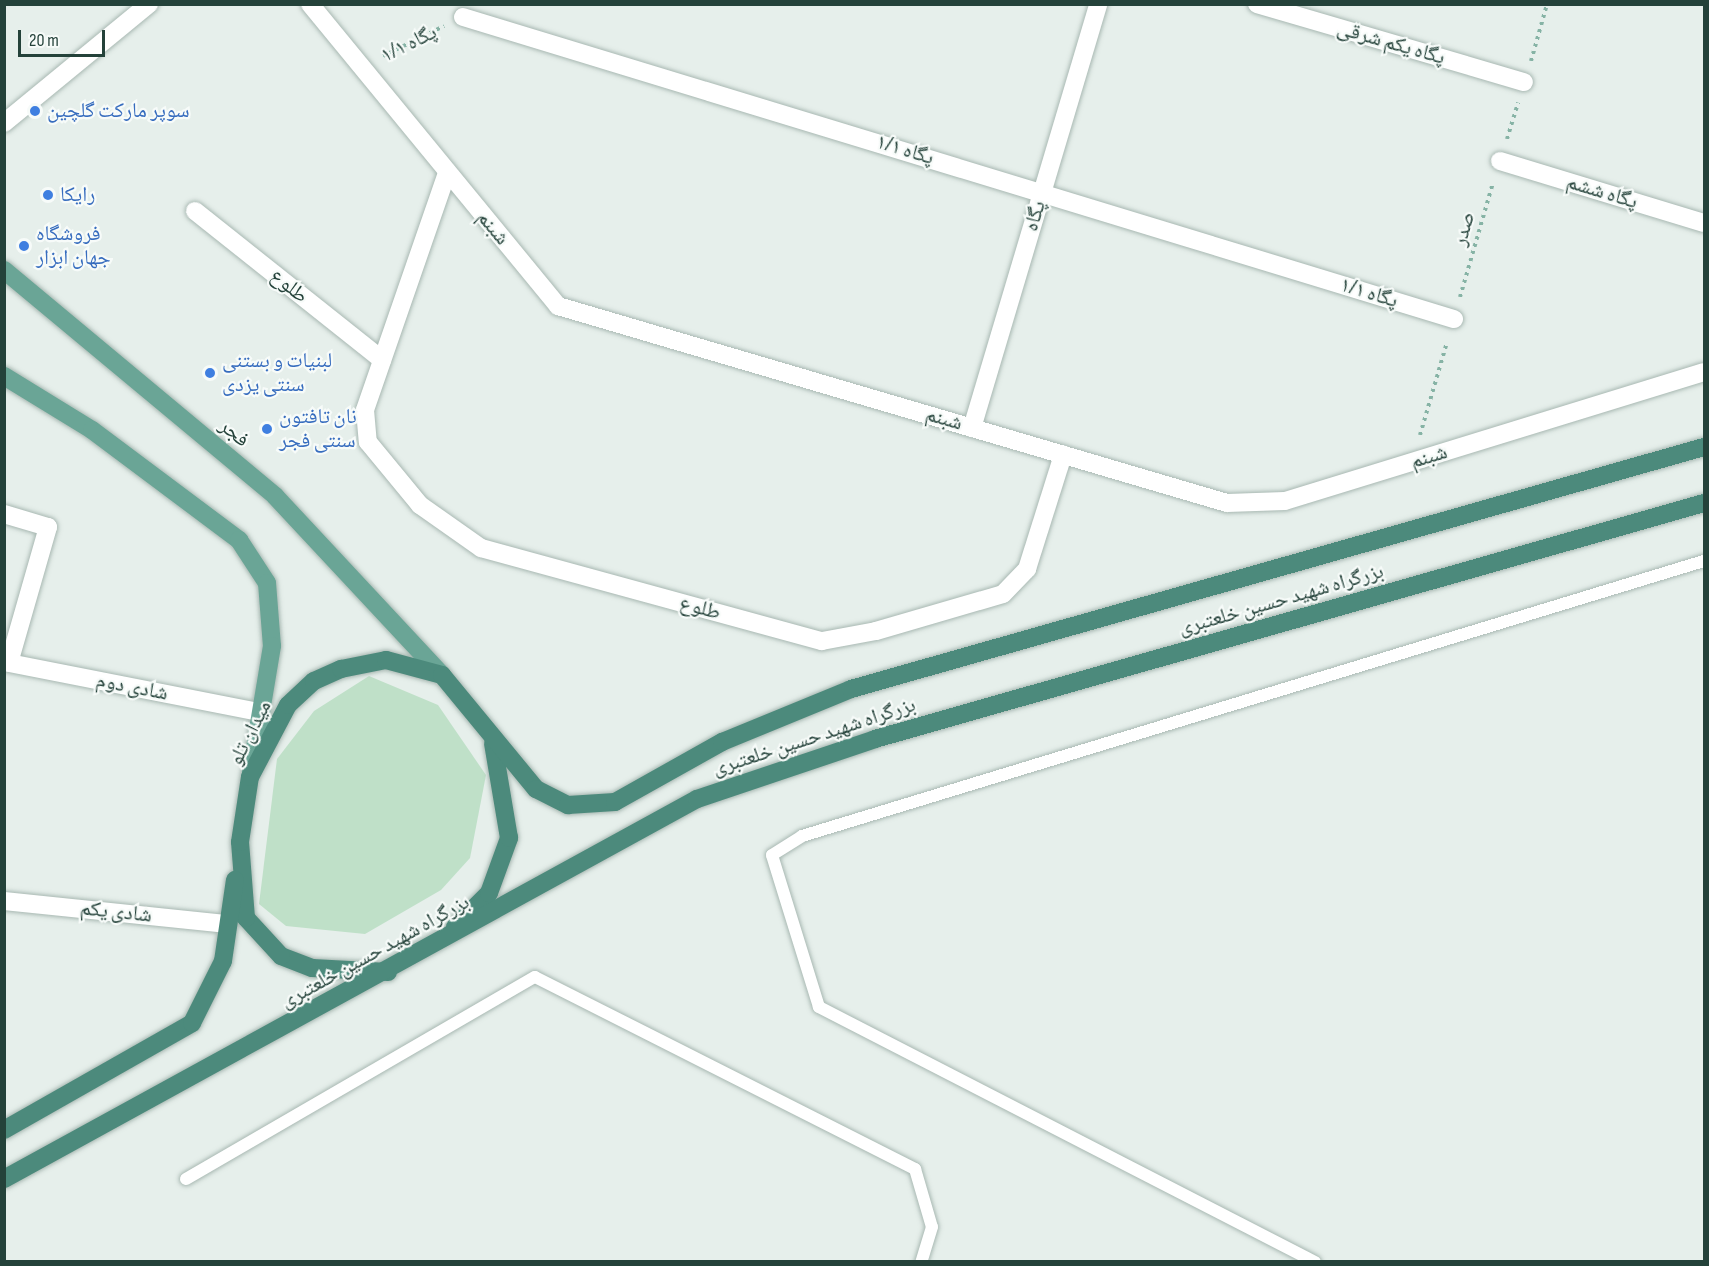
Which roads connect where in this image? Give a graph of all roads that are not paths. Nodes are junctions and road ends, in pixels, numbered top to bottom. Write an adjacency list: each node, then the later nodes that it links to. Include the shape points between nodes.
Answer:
1 (149, 4): 7 (street)
2 (310, 4): 9 (street, شبنم)
3 (1098, 4): 10 (street, پگاه)
4 (1257, 4): 6 (street, پگاه یکم شرقی)
5 (463, 16): 10 (street, پگاه ۱/۱)
6 (1524, 82)
7 (4, 123)
8 (1500, 161): 12 (street, پگاه ششم)
9 (447, 173): 15 (street, طلوع); 18 (street, شبنم, via 558,306)
10 (1042, 192): 14 (street, پگاه ۱/۱); 18 (street, پگاه)
11 (195, 211): 15 (street, طلوع)
12 (1704, 223)
13 (4, 270): 25 (main road, فجر, via 275,496)
14 (1454, 319)
15 (382, 360): 20 (street, طلوع, via 365,410 368,442 420,505 481,548 822,641 1003,594 1027,569)
16 (1704, 372): 20 (street, شبنم, via 1285,501 1227,503)
17 (4, 376): 26 (main road, via 92,430 239,540 267,583 272,645)
18 (972, 428): 20 (street, شبنم)
19 (1704, 447): 27 (highway, بزرگراه شهید حسین خلعتبری, via 852,689 722,742 615,802 568,805 536,789)
20 (1063, 454)
21 (1704, 503): 32 (highway, بزرگراه شهید حسین خلعتبری, via 875,739 697,799)
22 (4, 514): 24 (street, via 48,527)
23 (1704, 561): 38 (lane, via 802,836 772,855 819,1007)
24 (7, 663): 26 (street, شادی دوم)
25 (442, 675): 27 (highway); 28 (highway, ميدان تلو, via 386,660 314,681 288,705)
26 (260, 712): 28 (main road)
27 (492, 740): 32 (highway, via 508,828 503,867 489,893)
28 (250, 777): 29 (highway, ميدان تلو)
29 (240, 842): 31 (highway); 33 (highway, ميدان تلو, via 246,918 259,937 281,956 312,968)
30 (4, 901): 31 (street, شادی یکم)
31 (228, 924): 34 (highway, via 223,961 192,1023)
32 (439, 943): 33 (highway, بزرگراه شهید حسین خلعتبری)
33 (388, 972): 35 (highway, بزرگراه شهید حسین خلعتبری)
34 (4, 1130)
35 (4, 1179)
36 (186, 1179): 37 (lane, via 535,977 915,1169 932,1227)
37 (921, 1262)
38 (1315, 1262)

